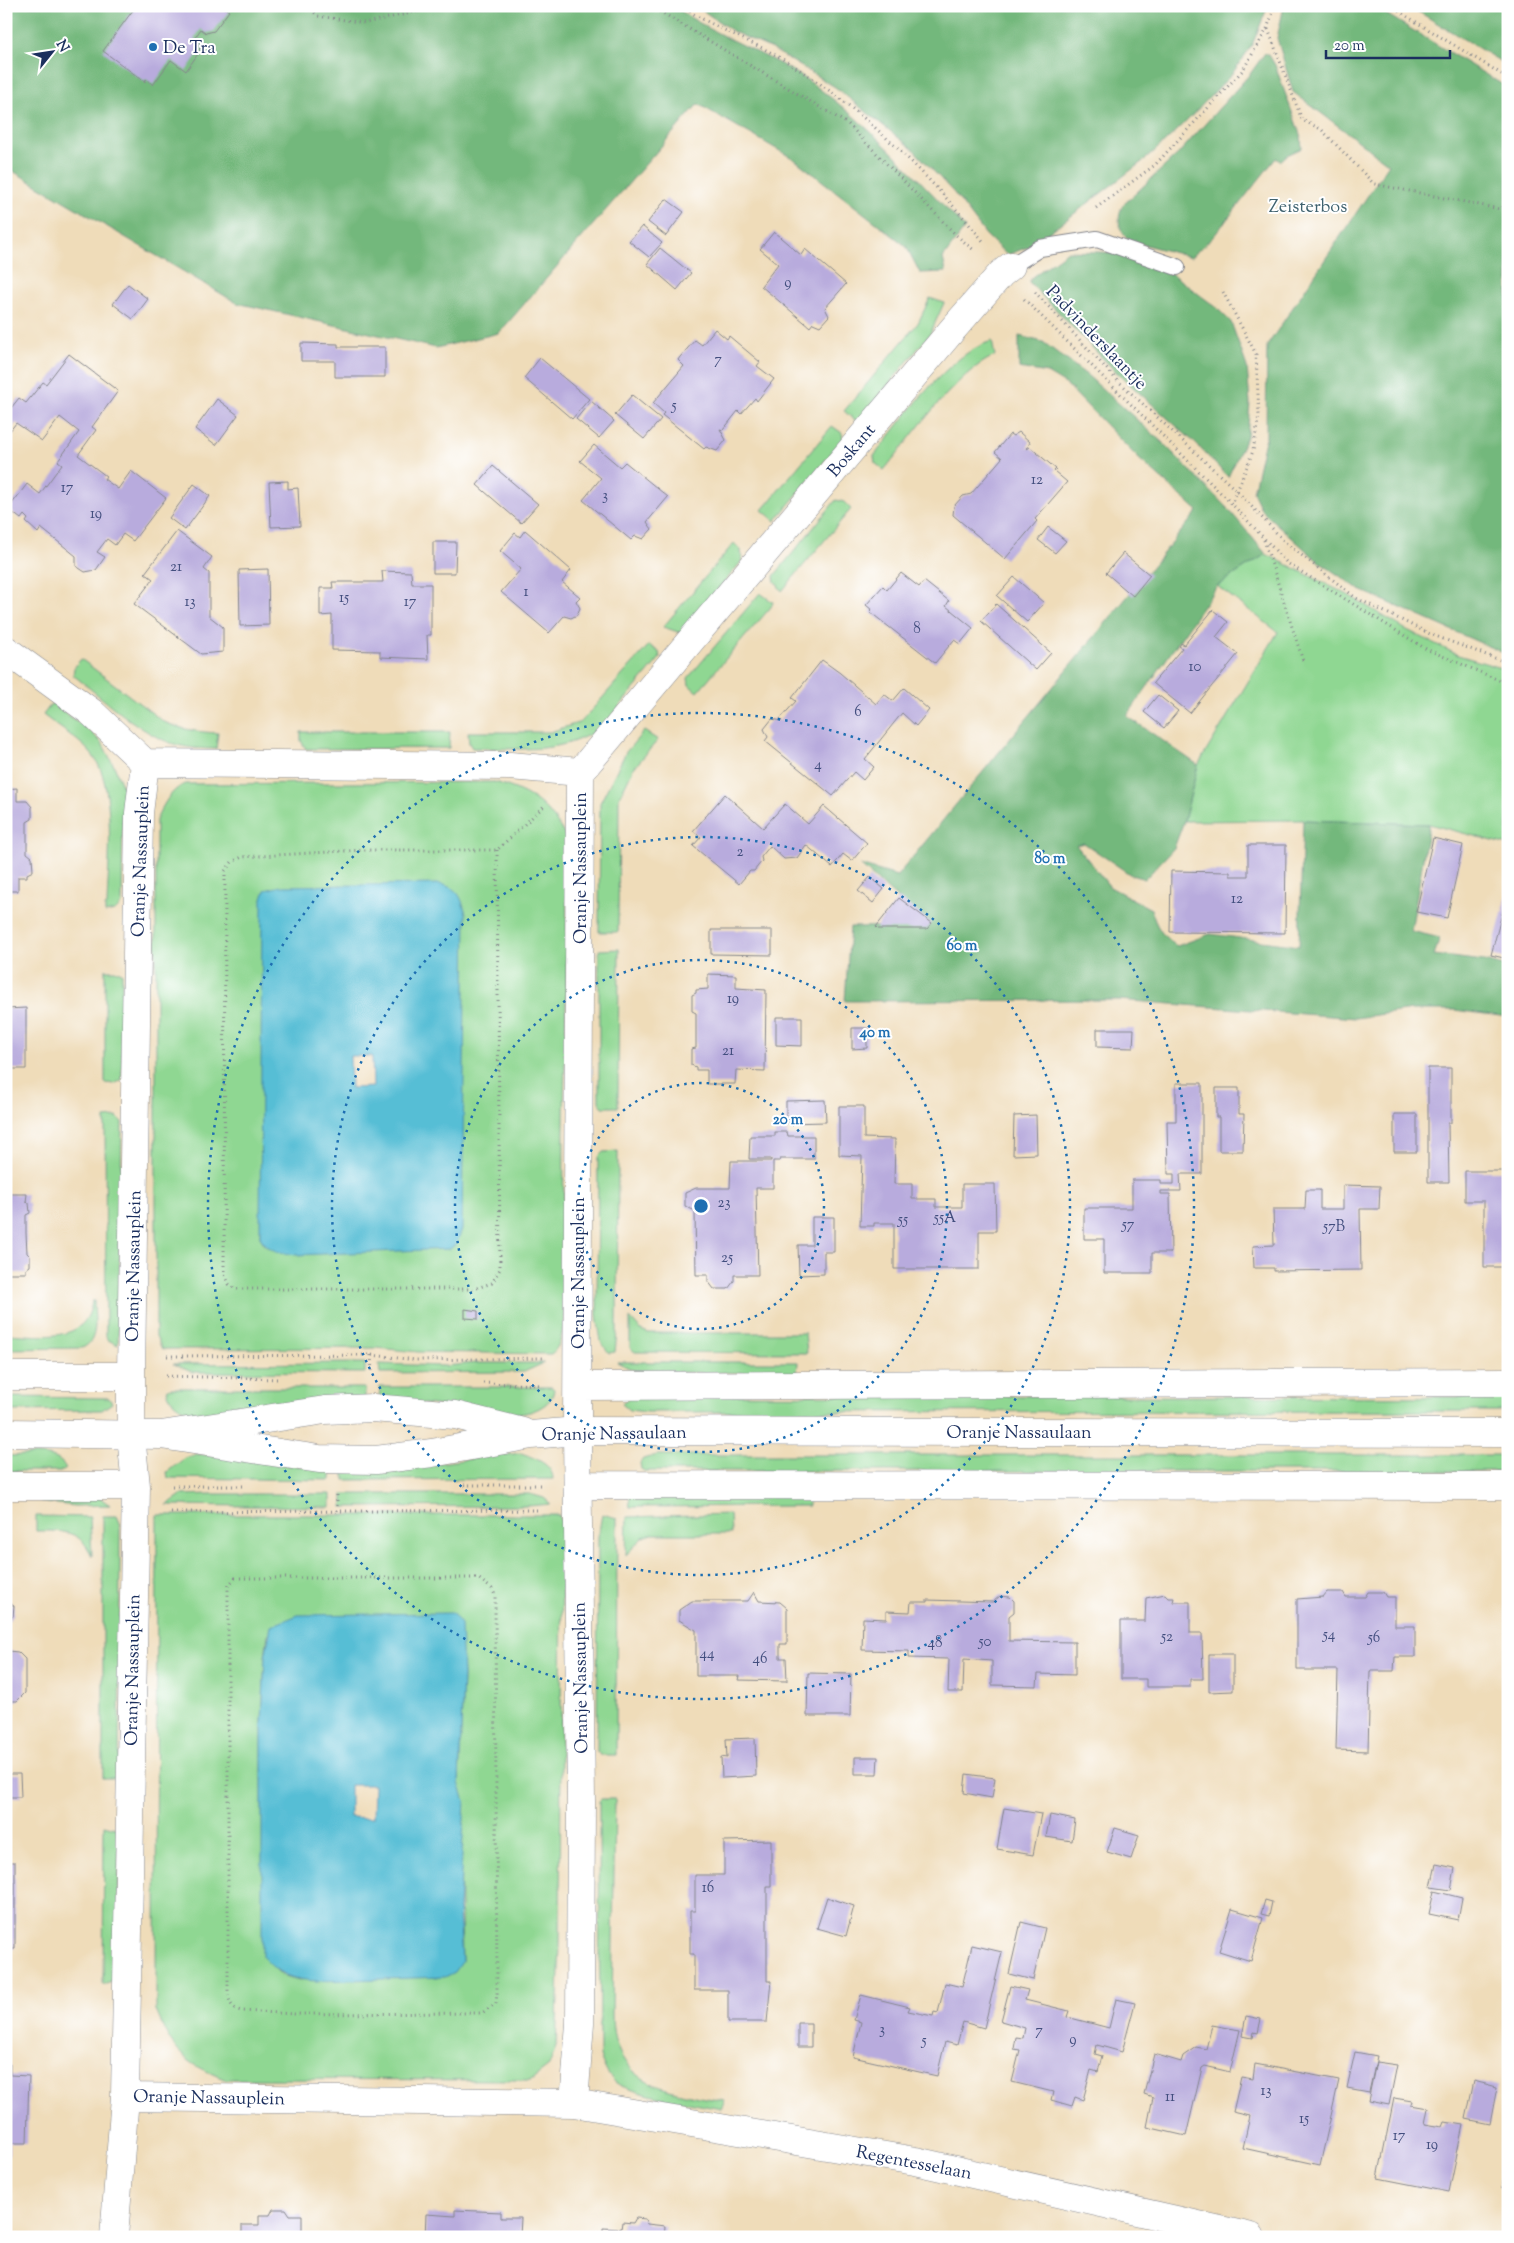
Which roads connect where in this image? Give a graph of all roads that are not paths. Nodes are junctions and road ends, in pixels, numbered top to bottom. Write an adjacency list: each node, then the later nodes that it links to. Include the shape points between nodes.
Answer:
1 (1010, 266): 2 (lane, Boskant, via 1040,248 1097,239); 5 (street, Boskant, via 947,336)
2 (1176, 267)
3 (6, 650): 4 (street, via 91,712)
4 (145, 763): 5 (street, Oranje Nassauplein, via 510,766); 6 (street, Oranje Nassauplein, via 139,813)
5 (580, 772): 9 (street, Oranje Nassauplein)
6 (131, 1366): 7 (street); 14 (street, Oranje Nassauplein)
7 (6, 1376)
8 (1508, 1382): 9 (street)
9 (578, 1386): 10 (street, Oranje Nassauplein)
10 (577, 1431): 12 (street, Oranje Nassaulaan); 13 (street, Oranje Nassaulaan); 18 (street, Oranje Nassauplein)
11 (6, 1433): 14 (street, Oranje Nassaulaan)
12 (1508, 1433)
13 (531, 1434): 15 (street, Oranje Nassaulaan, via 376,1460 319,1459); 15 (street, Oranje Nassaulaan, via 455,1416 373,1408 325,1410)
14 (131, 1435): 15 (street, Oranje Nassaulaan); 19 (street, Oranje Nassauplein)
15 (161, 1435)
16 (6, 1486): 19 (street)
17 (1508, 1486): 18 (street)
18 (579, 1497): 21 (street, Oranje Nassauplein, via 582,1802 580,2023)
19 (136, 1499): 20 (street, Oranje Nassauplein)
20 (125, 2097): 21 (street, Oranje Nassauplein); 22 (street)
21 (574, 2103): 23 (street, Regentesselaan, via 916,2161)
22 (114, 2237)
23 (1251, 2237)

